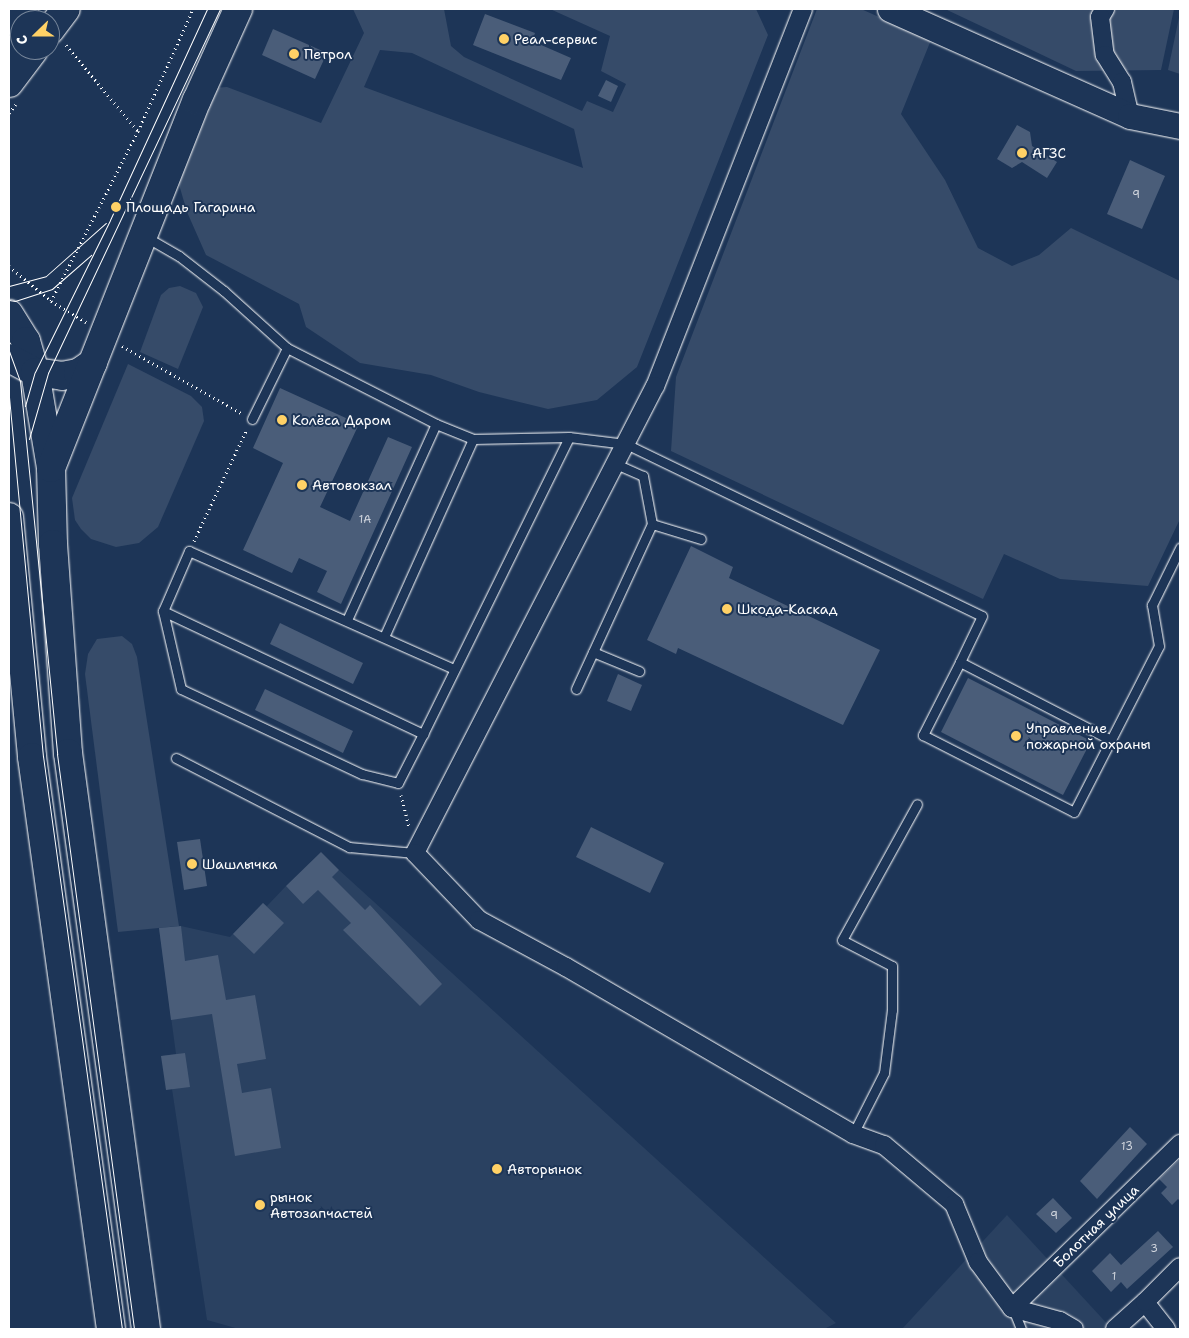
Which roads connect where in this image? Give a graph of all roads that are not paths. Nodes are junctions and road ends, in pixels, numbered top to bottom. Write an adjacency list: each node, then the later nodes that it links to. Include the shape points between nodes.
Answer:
1 (66, 9): 6 (main road)
2 (238, 9): 11 (main road)
3 (803, 9): 21 (street, via 656,386)
4 (890, 9): 9 (main road)
5 (1105, 9): 9 (street, via 1100,17 1105,55 1122,82)
6 (60, 27)
7 (13, 60): 8 (main road)
8 (9, 83)
9 (1130, 116): 10 (main road)
10 (1180, 126)
11 (143, 236): 13 (lane, via 179,256 224,291); 15 (main road, via 115,340)
12 (9, 314): 16 (main road, via 26,341)
13 (287, 348): 17 (lane); 18 (lane)
14 (9, 358): 16 (main road)
15 (93, 363): 16 (main road, via 78,373 62,376); 23 (main road)
16 (35, 372): 23 (main road)
17 (252, 419)
18 (436, 424): 20 (lane); 29 (lane)
19 (569, 437): 20 (lane); 21 (lane); 33 (lane)
20 (473, 439): 30 (lane)
21 (626, 444): 22 (street); 32 (lane, via 982,616)
22 (616, 464): 25 (lane, via 643,476); 40 (street)
23 (51, 468): 47 (main road, via 51,520 68,753)
24 (9, 517): 46 (main road, via 32,758)
25 (652, 524): 26 (lane); 31 (lane)
26 (702, 539)
27 (1180, 548): 37 (lane, via 1152,605 1160,646)
28 (163, 611): 29 (lane, via 190,551); 36 (lane); 36 (lane, via 181,689 362,774 398,783)
29 (347, 620): 30 (lane)
30 (384, 637): 33 (lane)
31 (593, 652): 34 (lane); 35 (lane)
32 (960, 662): 37 (lane); 37 (lane, via 923,734 1021,785 1074,812)
33 (454, 669): 36 (lane)
34 (639, 671)
35 (576, 689)
36 (422, 734)
37 (1111, 740)
38 (176, 758): 40 (lane, via 350,847)
39 (917, 804): 41 (lane, via 842,940 892,966 892,1010 884,1073)
40 (415, 853): 41 (street, via 479,920)
41 (853, 1134): 45 (street, via 884,1145 954,1204 978,1262)
42 (1180, 1144): 45 (street, Болотная улица)
43 (1180, 1267): 44 (street)
44 (1145, 1302): 50 (street); 51 (street)
45 (1012, 1308): 48 (lane); 49 (street, via 1060,1321)
46 (111, 1329)
47 (146, 1329)
48 (1021, 1329)
49 (1074, 1329)
50 (1115, 1329)
51 (1166, 1329)

